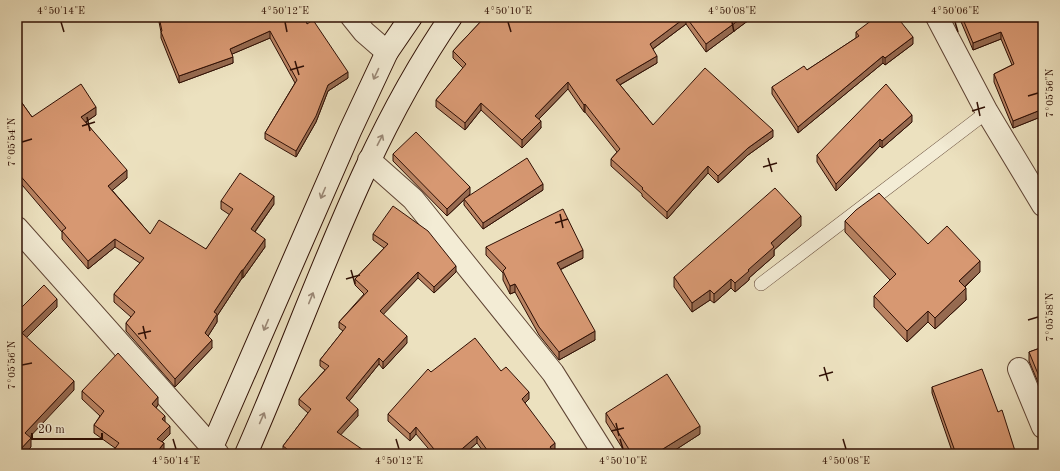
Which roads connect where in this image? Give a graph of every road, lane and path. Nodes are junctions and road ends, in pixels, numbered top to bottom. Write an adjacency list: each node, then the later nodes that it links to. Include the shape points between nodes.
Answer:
1 (352, 17): 5 (street, via 364,32)
2 (411, 17): 5 (street)
3 (451, 17): 7 (street, one-way to 3, via 403,95)
4 (937, 17): 6 (street)
5 (387, 52): 13 (street, one-way to 13, via 350,131)
6 (988, 112): 8 (street); 10 (lane)
7 (369, 160): 14 (street, one-way to 7); 15 (street, via 413,199 553,372)
8 (1043, 205)
9 (17, 228): 13 (street)
10 (761, 284)
11 (1019, 369): 12 (street)
12 (1043, 427)
13 (213, 452)
14 (246, 454)
15 (604, 454)

